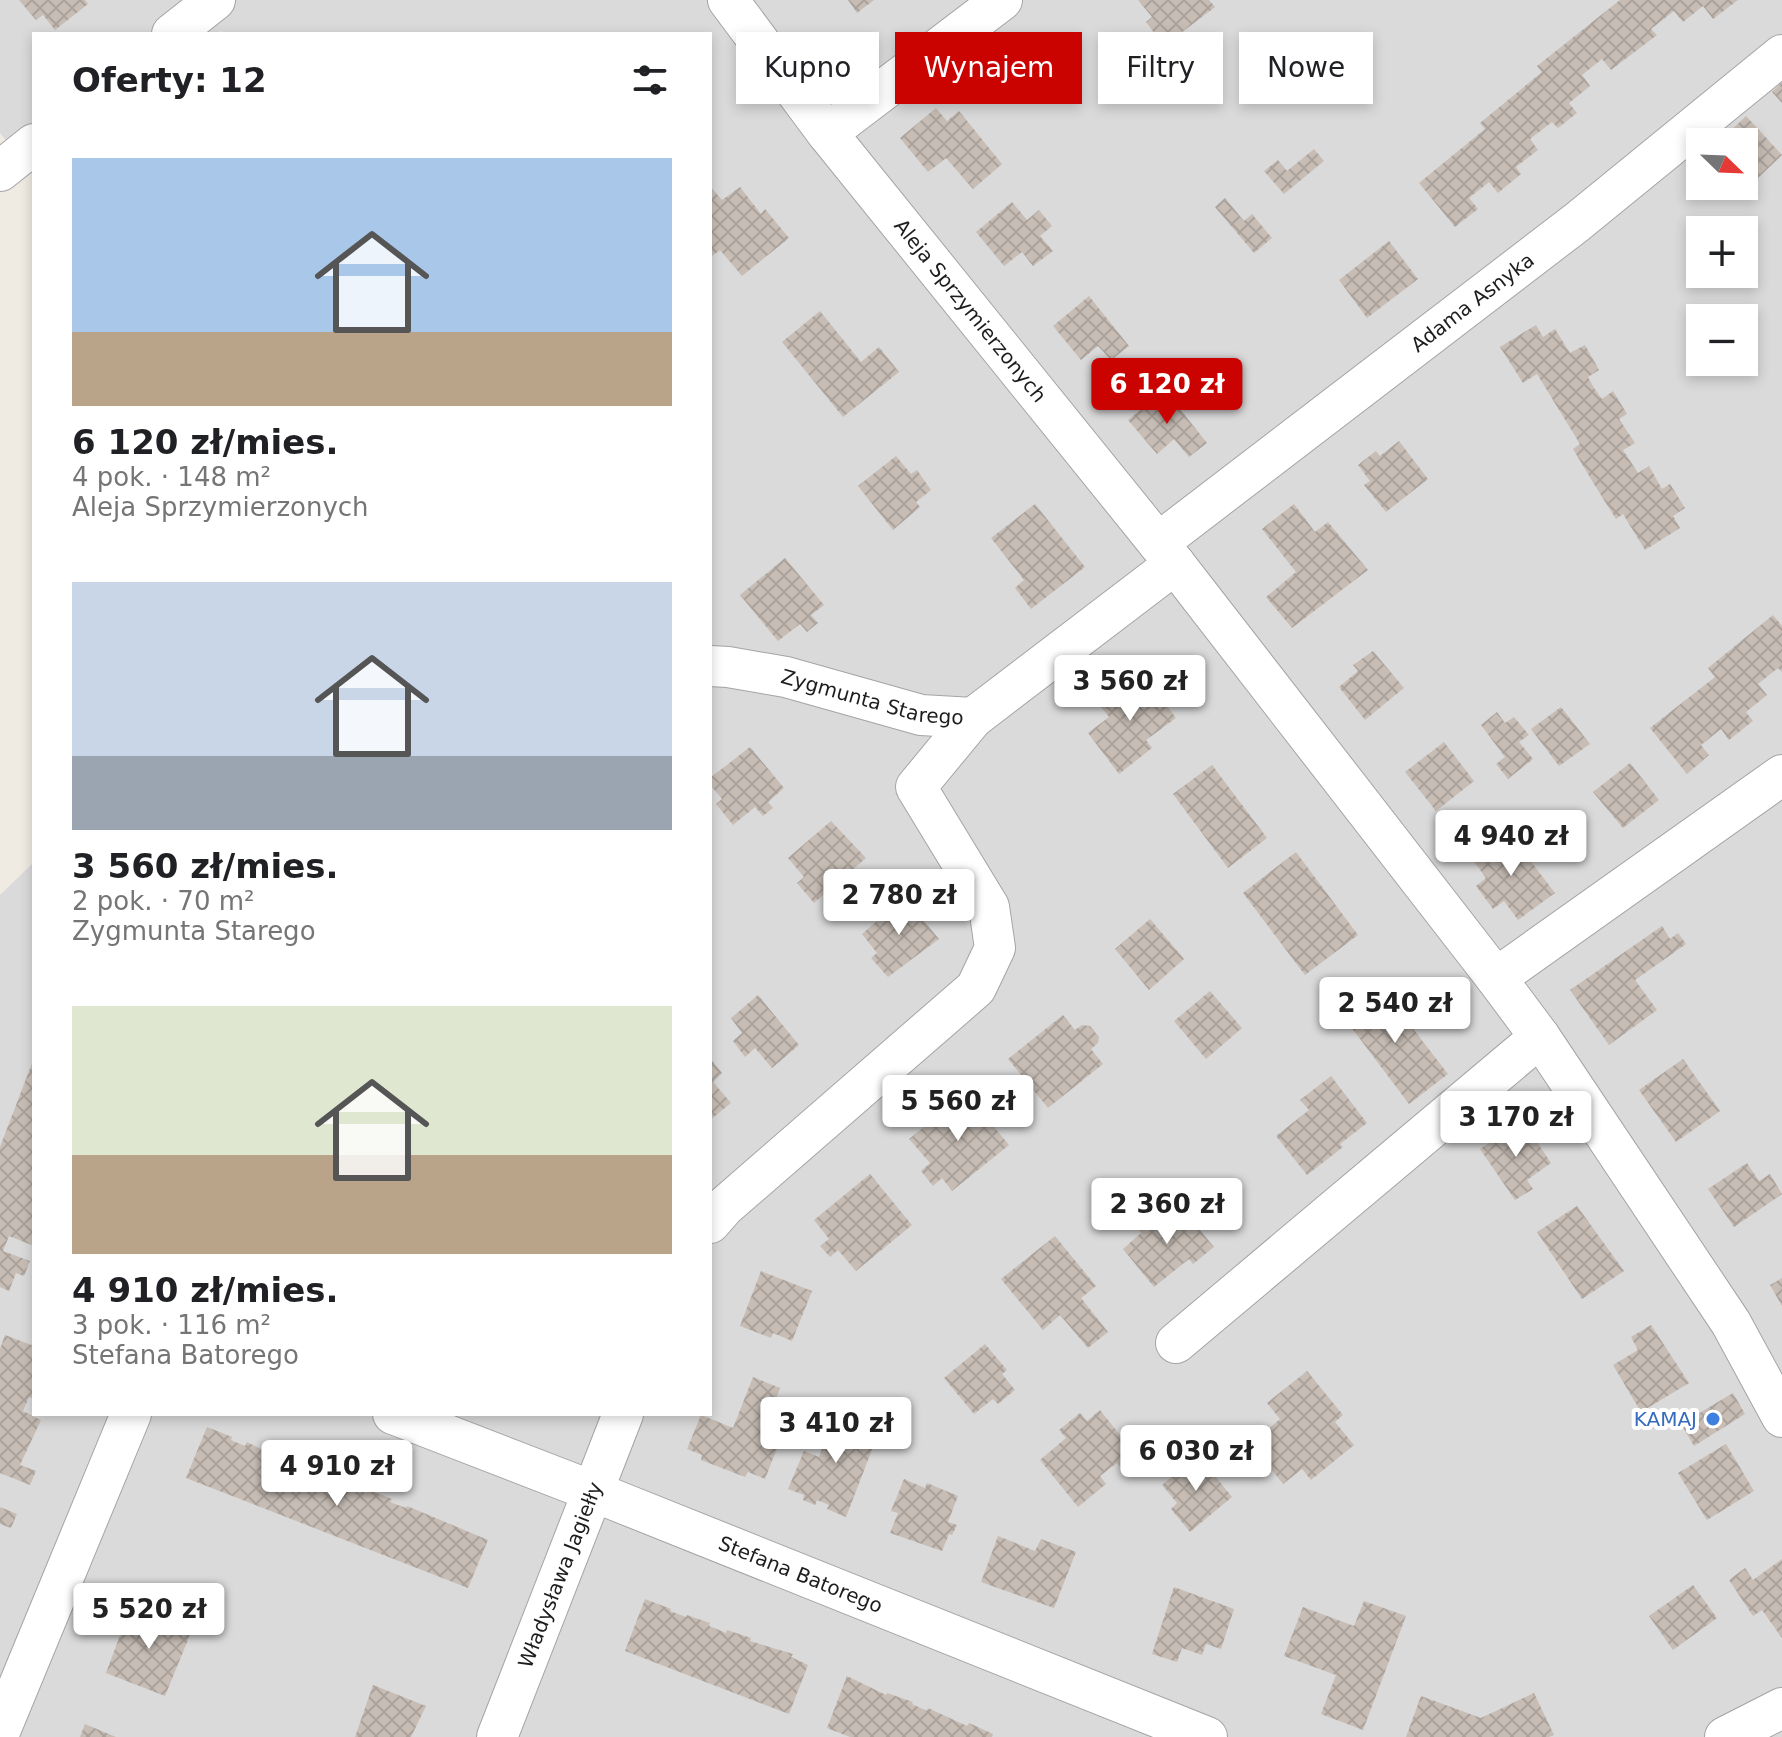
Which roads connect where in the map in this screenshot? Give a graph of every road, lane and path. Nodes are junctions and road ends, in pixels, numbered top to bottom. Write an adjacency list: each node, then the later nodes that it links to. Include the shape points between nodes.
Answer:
1 (728, 0): 6 (street, Aleja Sprzymierzonych)
2 (1002, 0): 6 (street)
3 (208, 2): 4 (street)
4 (174, 32)
5 (1782, 55): 9 (street, Adama Asnyka)
6 (827, 133): 9 (street, Aleja Sprzymierzonych)
7 (32, 146): 8 (street)
8 (0, 171)
9 (1166, 554): 11 (street, Zygmunta Starego); 13 (street, Aleja Sprzymierzonych)
10 (712, 666): 11 (street, Zygmunta Starego, via 786,677 921,715)
11 (973, 718): 15 (street, via 916,787 989,907 995,948 976,988)
12 (1782, 775): 13 (street)
13 (1496, 978): 14 (street, Aleja Sprzymierzonych)
14 (1540, 1037): 16 (street); 20 (street, Aleja Sprzymierzonych, via 1731,1323)
15 (712, 1221)
16 (1176, 1343)
17 (130, 1416): 23 (street)
18 (398, 1416): 21 (street, Stefana Batorego)
19 (622, 1416): 21 (street, Władysława Jagiełły)
20 (1782, 1417)
21 (592, 1491): 24 (street, Władysława Jagiełły); 25 (street, Stefana Batorego)
22 (1782, 1708): 26 (street)
23 (0, 1731)
24 (497, 1737)
25 (1207, 1737)
26 (1725, 1737)

